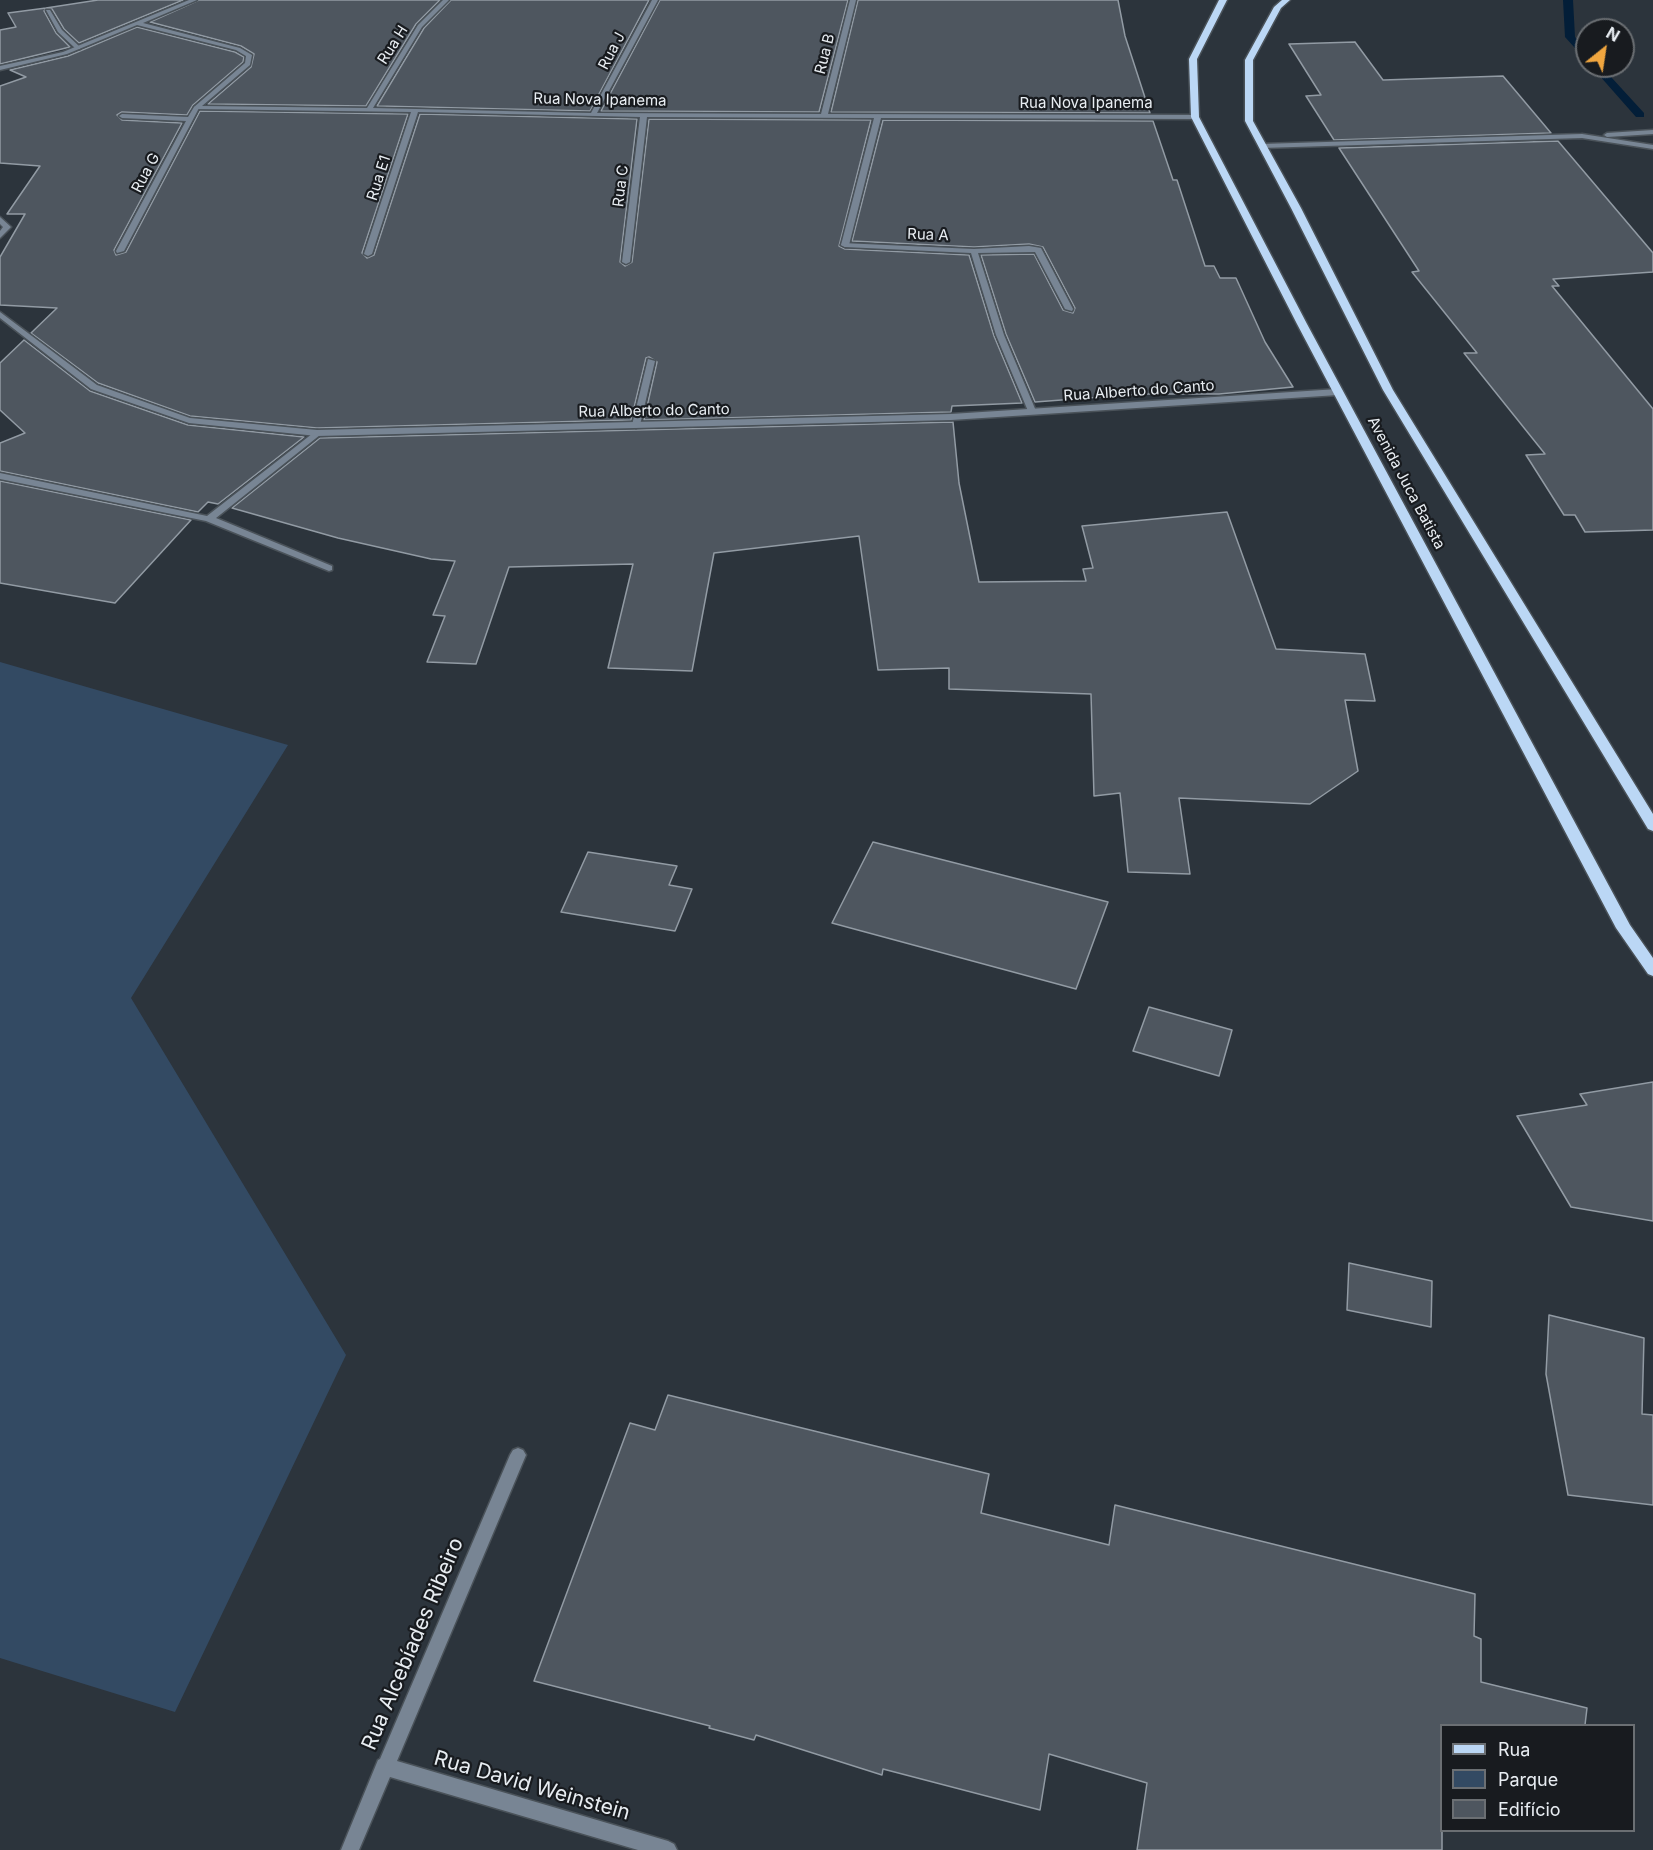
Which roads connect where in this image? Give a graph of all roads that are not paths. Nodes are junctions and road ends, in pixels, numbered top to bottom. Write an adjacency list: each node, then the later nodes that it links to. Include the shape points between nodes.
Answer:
1 (194, 0): 8 (street)
2 (447, 0): 12 (street, Rua H, via 420,26)
3 (655, 0): 15 (street, Rua J)
4 (853, 0): 16 (street, Rua B)
5 (1223, 0): 19 (main road, Avenida Juca Batista, via 1193,59)
6 (1286, 0): 23 (main road, Avenida Juca Batista, via 1278,7 1249,60 1249,121)
7 (48, 10): 9 (street, via 60,31)
8 (139, 24): 9 (street); 11 (street, via 249,55 248,64)
9 (78, 48): 10 (street)
10 (0, 68)
11 (196, 108): 12 (street, Rua Nova Ipanema); 20 (street, Rua G)
12 (369, 109): 13 (street, Rua Nova Ipanema)
13 (415, 110): 15 (street, Rua Nova Ipanema); 29 (street, Rua E1)
14 (644, 114): 15 (street, Rua Nova Ipanema); 16 (street, Rua Nova Ipanema); 30 (street, Rua C)
15 (593, 115)
16 (824, 115): 18 (street, Rua Nova Ipanema)
17 (122, 116): 20 (street)
18 (878, 116): 19 (street, Rua Nova Ipanema); 28 (street, Rua A, via 845,245)
19 (1195, 117): 34 (main road, Avenida Juca Batista)
20 (190, 119): 27 (street, Rua G)
21 (1653, 132): 22 (street)
22 (1582, 136): 23 (street); 24 (street)
23 (1262, 146): 41 (main road, Avenida Juca Batista, via 1388,390)
24 (1653, 147)
25 (0, 219): 26 (street, via 6,227)
26 (0, 236)
27 (120, 251)
28 (974, 251): 31 (street, via 1038,250); 35 (street, Rua A, via 1000,335)
29 (369, 255)
30 (626, 262)
31 (1069, 309)
32 (0, 314): 37 (street, Rua Alberto do Canto, via 94,387 189,420)
33 (651, 361): 36 (street)
34 (1338, 392): 35 (street, Rua Alberto do Canto); 42 (main road, Avenida Juca Batista, via 1624,928)
35 (1032, 411): 36 (street, Rua Alberto do Canto, via 951,417)
36 (636, 425): 37 (street, Rua Alberto do Canto)
37 (317, 433): 39 (street)
38 (0, 476): 39 (street)
39 (209, 519): 40 (street)
40 (329, 568)
41 (1653, 826)
42 (1653, 970)
43 (518, 1455): 44 (street, Rua Alcebíades Ribeiro)
44 (384, 1766): 45 (street, Rua Alcebíades Ribeiro); 46 (street, Rua David Weinstein)
45 (350, 1850)
46 (668, 1850)

